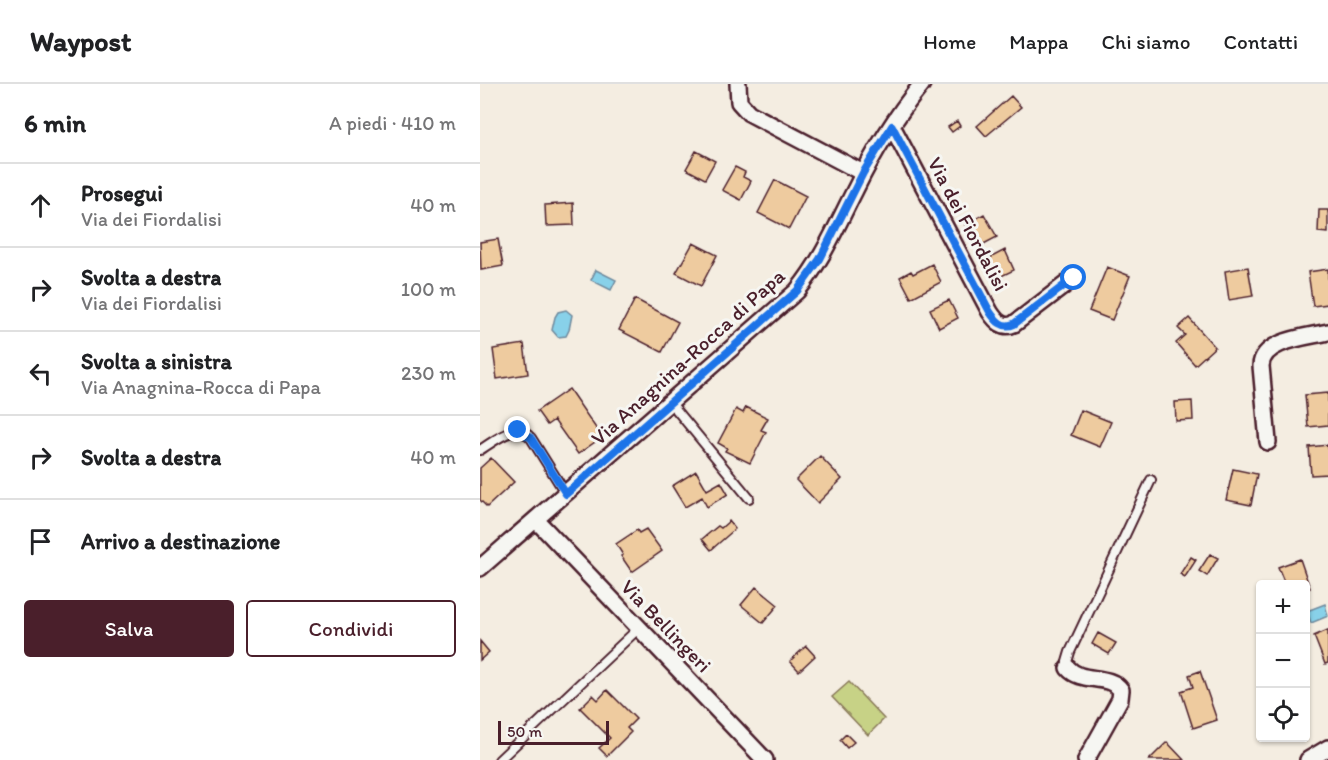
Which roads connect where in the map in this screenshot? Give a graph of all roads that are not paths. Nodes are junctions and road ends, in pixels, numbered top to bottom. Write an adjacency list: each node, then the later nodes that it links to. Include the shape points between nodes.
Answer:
1 (738, 84): 4 (street, via 739,102 749,113)
2 (922, 84): 3 (street, Via Anagnina-Rocca di Papa)
3 (892, 126): 4 (street, Via Anagnina-Rocca di Papa); 5 (street, Via dei Fiordalisi, via 998,322 1014,324)
4 (863, 173): 7 (street, Via Anagnina-Rocca di Papa, via 820,259 797,291)
5 (1074, 278)
6 (1328, 332): 8 (street, via 1277,345 1263,356)
7 (670, 402): 11 (street, Via Anagnina-Rocca di Papa); 12 (lane)
8 (1268, 442)
9 (480, 450): 11 (lane, via 509,433 524,432)
10 (1151, 480): 16 (lane, via 1070,652)
11 (566, 494): 13 (street, Via Anagnina-Rocca di Papa)
12 (749, 498)
13 (536, 520): 14 (street, Via Anagnina-Rocca di Papa); 15 (street, Via Bellingeri)
14 (480, 568)
15 (639, 628): 18 (lane); 19 (street, Via Bellingeri)
16 (1068, 668): 20 (street, via 1076,674 1114,683 1121,690 1120,699)
17 (1328, 748): 21 (street)
18 (499, 760)
19 (765, 760)
20 (1086, 760)
21 (1308, 760)

